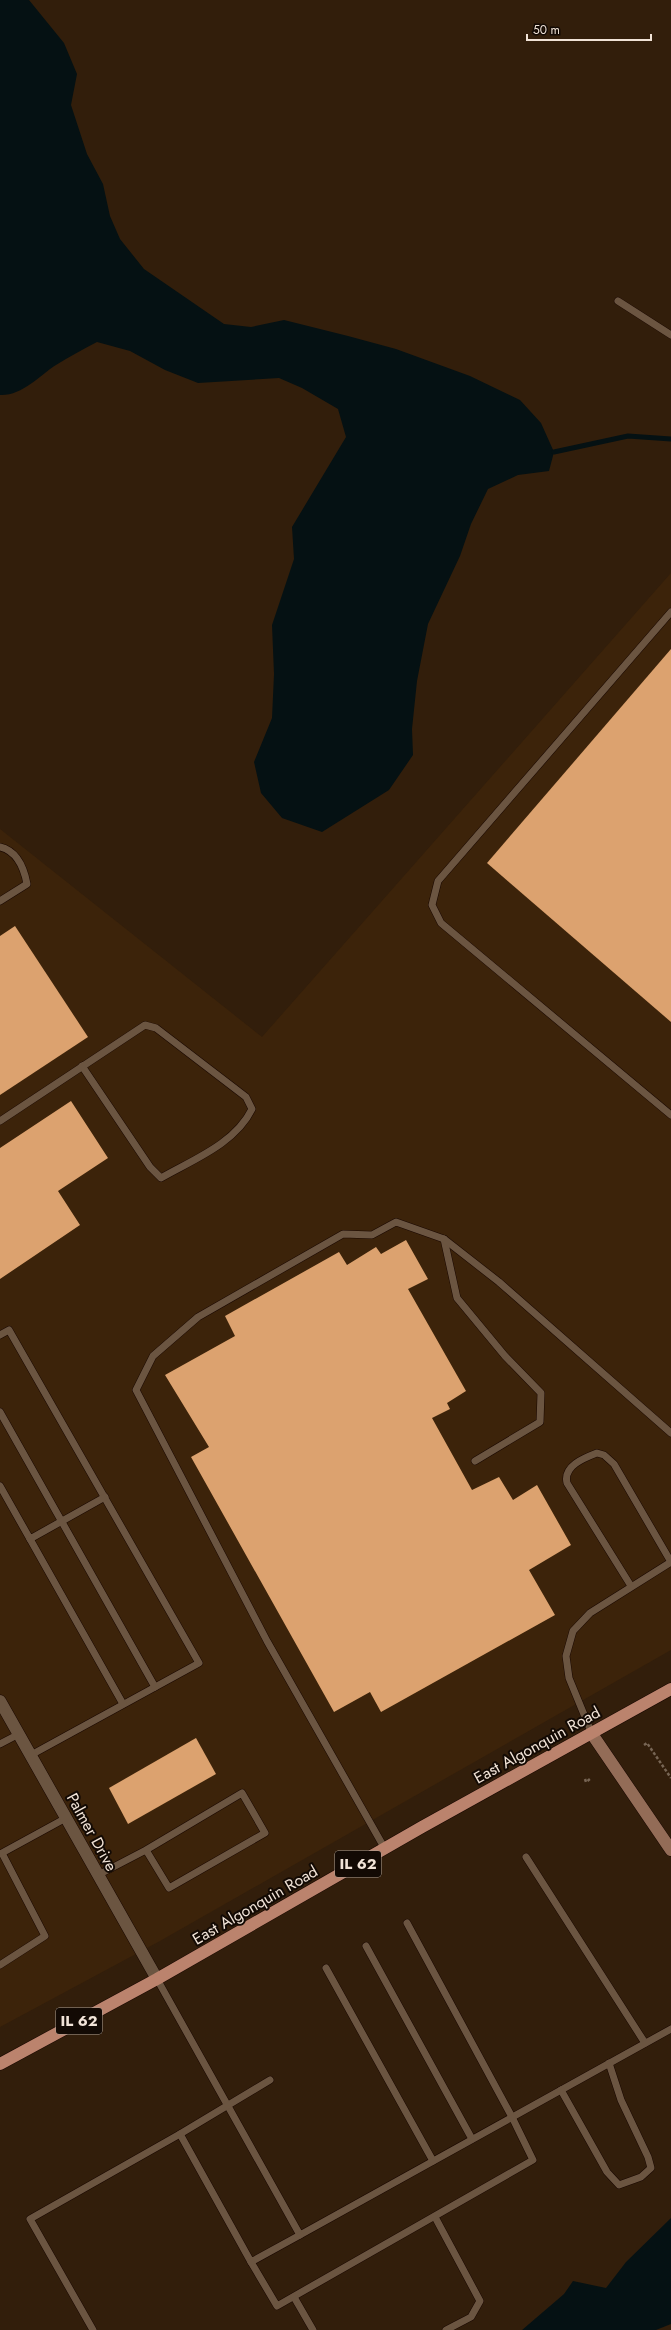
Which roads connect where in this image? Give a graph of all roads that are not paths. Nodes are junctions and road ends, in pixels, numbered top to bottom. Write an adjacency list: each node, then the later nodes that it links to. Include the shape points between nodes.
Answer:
1 (618, 301): 2 (lane)
2 (671, 335)
3 (671, 612): 7 (lane, via 438,881 432,905 441,922)
4 (0, 847): 5 (lane, via 10,850 24,870 27,884)
5 (0, 901)
6 (82, 1066): 6 (lane, via 145,1025 156,1028 246,1097 252,1109 246,1122 228,1139 161,1178 150,1167); 8 (lane)
7 (671, 1115)
8 (0, 1121)
9 (444, 1239): 12 (lane, via 499,1282); 13 (lane, via 457,1298 505,1356 541,1393 540,1422); 29 (lane, via 396,1222 372,1235 343,1234 198,1317 153,1356 136,1390 267,1641)
10 (0, 1335): 15 (lane, via 9,1330)
11 (0, 1412): 16 (lane)
12 (671, 1433)
13 (475, 1461)
14 (0, 1486): 17 (lane)
15 (105, 1497): 16 (lane); 20 (lane, via 199,1663)
16 (62, 1521): 17 (lane); 20 (lane)
17 (30, 1540): 23 (lane)
18 (671, 1562): 19 (lane); 19 (lane, via 614,1464 604,1455 597,1453 586,1457 568,1470 565,1476 567,1483)
19 (630, 1586): 25 (lane, via 590,1613 573,1631 566,1656 569,1678)
20 (155, 1687): 23 (lane)
21 (671, 1689): 25 (main road, East Algonquin Road / IL 62)
22 (0, 1700): 24 (street, Palmer Drive)
23 (123, 1704): 27 (lane)
24 (19, 1734): 26 (lane); 27 (street, Palmer Drive)
25 (592, 1734): 29 (main road, East Algonquin Road / IL 62); 31 (main road)
26 (0, 1744)
27 (31, 1755): 28 (street, Palmer Drive)
28 (66, 1818): 32 (lane); 34 (street, Palmer Drive)
29 (385, 1849): 39 (main road, East Algonquin Road / IL 62)
30 (146, 1850): 30 (lane, via 169,1888 265,1833 242,1793); 34 (lane)
31 (671, 1850)
32 (1, 1851): 37 (lane, via 44,1936)
33 (526, 1857): 41 (lane)
34 (98, 1875): 39 (street, Palmer Drive)
35 (407, 1922): 47 (lane)
36 (366, 1946): 49 (lane)
37 (0, 1965)
38 (326, 1968): 50 (lane)
39 (157, 1979): 43 (main road, East Algonquin Road / IL 62); 46 (lane)
40 (671, 2029): 41 (lane)
41 (645, 2043): 42 (lane)
42 (609, 2063): 45 (lane); 45 (lane, via 621,2100 651,2168 641,2177 619,2185 607,2172)
43 (0, 2064)
44 (270, 2080): 46 (lane)
45 (561, 2090): 47 (lane)
46 (228, 2104): 48 (lane); 52 (lane)
47 (512, 2117): 49 (lane); 51 (lane, via 533,2160)
48 (180, 2134): 53 (lane); 55 (lane, via 30,2219)
49 (472, 2139): 50 (lane)
50 (433, 2161): 52 (lane)
51 (435, 2217): 54 (lane); 57 (lane, via 480,2301 471,2317)
52 (300, 2235): 53 (lane)
53 (251, 2262): 54 (lane, via 277,2306)
54 (294, 2297): 56 (lane)
55 (93, 2330)
56 (313, 2330)
57 (446, 2330)

